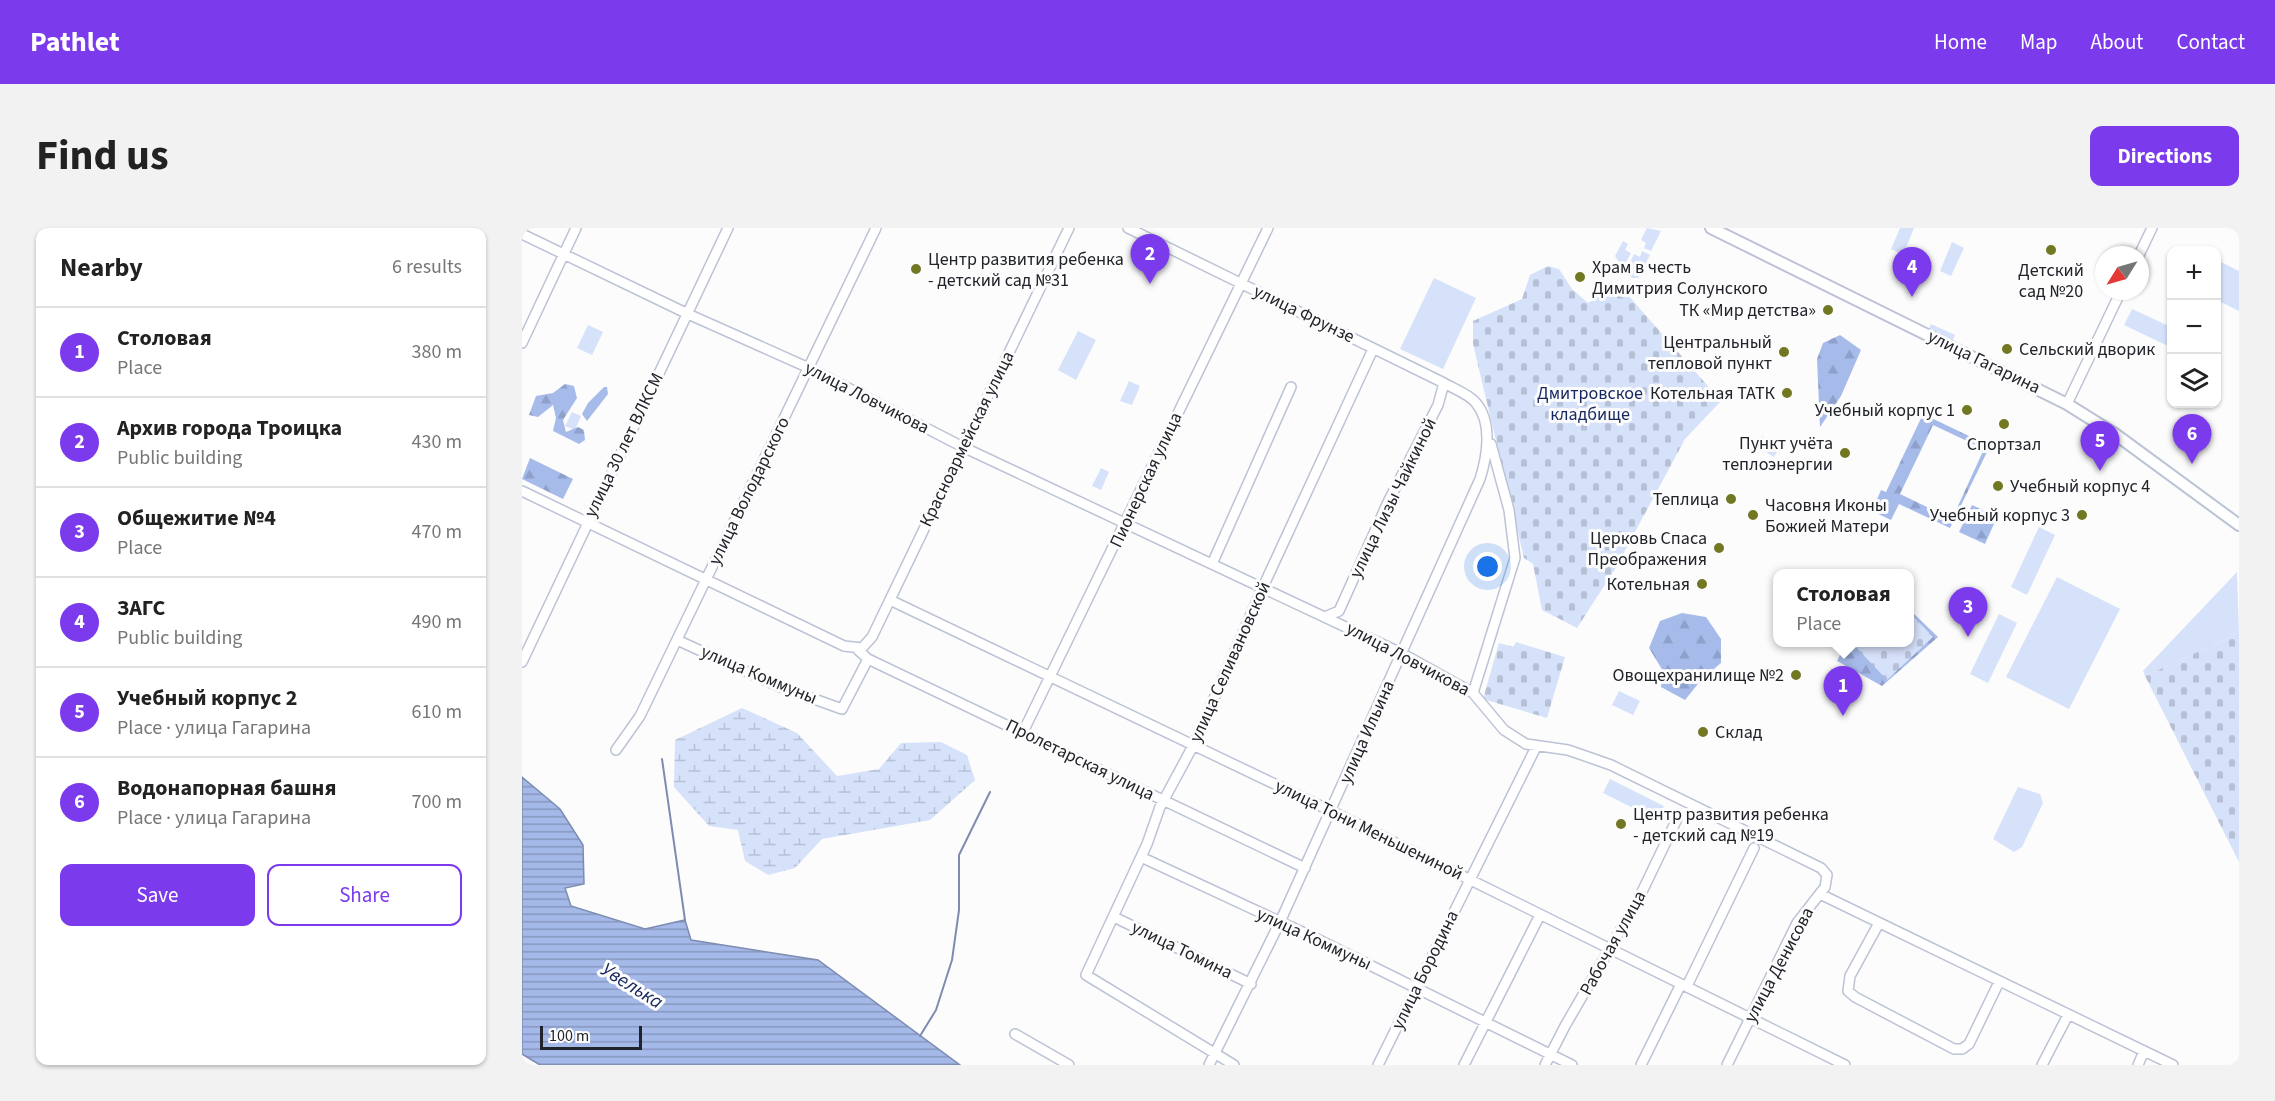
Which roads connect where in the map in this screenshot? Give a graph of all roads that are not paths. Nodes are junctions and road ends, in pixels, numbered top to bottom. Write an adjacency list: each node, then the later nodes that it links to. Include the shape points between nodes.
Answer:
1 (576, 228): 11 (street)
2 (728, 228): 14 (street, улица 30 лет ВЛКСМ)
3 (876, 228): 17 (street, улица Володарского)
4 (1069, 228): 23 (street, Красноармейская улица)
5 (1128, 228): 12 (street, улица Фрунзе)
6 (1268, 228): 12 (street, Пионерская улица)
7 (1711, 228): 21 (main road, улица Гагарина)
8 (2152, 228): 10 (street)
9 (522, 234): 11 (street, улица Ловчикова)
10 (2143, 246)
11 (564, 254): 14 (street, улица Ловчикова); 15 (street)
12 (1240, 283): 16 (street, улица Фрунзе); 26 (street, Пионерская улица)
13 (2117, 300): 21 (street)
14 (688, 314): 17 (street, улица Ловчикова); 25 (street, улица 30 лет ВЛКСМ)
15 (522, 343)
16 (1373, 349): 18 (street, улица Фрунзе); 30 (street, улица Селивановской)
17 (809, 368): 23 (street, улица Ловчикова); 29 (street, улица Володарского)
18 (1444, 383): 20 (street, улица Фрунзе); 32 (street, улица Лизы Чайкиной, via 1438,405 1388,502)
19 (1291, 387): 28 (street)
20 (1478, 404): 22 (street, улица Ильина)
21 (2067, 404): 27 (main road, улица Гагарина, via 2115,434)
22 (1485, 425): 37 (street, улица Ильина, via 1488,456 1480,479); 41 (street, улица Ильина, via 1509,510 1515,558)
23 (963, 447): 26 (street, улица Ловчикова); 31 (street, Красноармейская улица)
24 (522, 491): 25 (street, Пролетарская улица)
25 (587, 521): 29 (street, Пролетарская улица); 39 (street, улица 30 лет ВЛКСМ)
26 (1126, 523): 28 (street, улица Ловчикова); 40 (street, Пионерская улица)
27 (2239, 525)
28 (1212, 564): 30 (street, улица Ловчикова)
29 (706, 580): 35 (street, улица Володарского); 36 (street, Пролетарская улица, via 844,646)
30 (1263, 587): 33 (street, улица Ловчикова); 43 (street, улица Селивановской)
31 (890, 600): 36 (street, Красноармейская улица, via 872,637); 40 (street, улица Тони Меньшениной)
32 (1339, 611): 33 (street); 34 (street)
33 (1327, 616): 34 (street, улица Ловчикова)
34 (1341, 623): 37 (street, улица Ловчикова)
35 (677, 640): 38 (street, улица Коммуны, via 778,686 842,709); 45 (street, улица Володарского, via 632,730)
36 (860, 649): 38 (street, Пролетарская улица)
37 (1402, 654): 41 (street, улица Ловчикова); 47 (street, улица Ильина)
38 (868, 659): 42 (street, Пролетарская улица)
39 (522, 662)
40 (1050, 676): 42 (street, Пионерская улица); 43 (street, улица Тони Меньшениной)
41 (1473, 693): 44 (street, улица Ловчикова, via 1504,729)
42 (1023, 732): 46 (street, Пролетарская улица)
43 (1194, 744): 46 (street, улица Селивановской); 47 (street, улица Тони Меньшениной)
44 (1536, 747): 52 (street, улица Ловчикова, via 1568,750 1611,765); 53 (street, улица Бородина)
45 (616, 750)
46 (1164, 800): 50 (street, улица Селивановской); 51 (street, Пролетарская улица)
47 (1331, 811): 51 (street, улица Ильина); 53 (street, улица Тони Меньшениной)
48 (1677, 819): 59 (street, Рабочая улица)
49 (1754, 848): 62 (street)
50 (1141, 857): 56 (street, улица Селивановской); 57 (street, улица Коммуны)
51 (1305, 868): 57 (street, улица Ильина)
52 (1821, 868): 54 (street, улица Денисова, via 1828,881)
53 (1471, 881): 55 (street, улица Тони Меньшениной); 63 (street, улица Бородина)
54 (1820, 894): 58 (street); 65 (street, улица Денисова, via 1797,923)
55 (1540, 915): 59 (street, улица Тони Меньшениной); 66 (street)
56 (1114, 917): 61 (street, улица Томина); 69 (street, улица Селивановской, via 1086,975)
57 (1280, 922): 61 (street, улица Ильина); 63 (street, улица Коммуны)
58 (1879, 923): 60 (street); 60 (street, via 1850,976 1848,991 1954,1049 1969,1044)
59 (1611, 949): 62 (street, улица Тони Меньшениной); 70 (street, Рабочая улица)
60 (1999, 982): 64 (street)
61 (1251, 984): 69 (street, улица Ильина)
62 (1684, 985): 65 (street, улица Тони Меньшениной); 78 (street)
63 (1416, 988): 66 (street, улица Коммуны); 74 (street, улица Бородина)
64 (2068, 1015): 68 (street); 81 (street)
65 (1750, 1018): 79 (street, улица Денисова); 80 (street, улица Тони Меньшениной)
66 (1485, 1024): 70 (street, улица Коммуны); 75 (street)
67 (1015, 1034): 71 (street)
68 (2144, 1051): 82 (street); 83 (street)
69 (1216, 1054): 72 (street, улица Ильина); 73 (street)
70 (1551, 1055): 76 (street, Рабочая улица); 77 (street, улица Коммуны)
71 (1069, 1065)
72 (1209, 1065)
73 (1234, 1065)
74 (1378, 1065)
75 (1464, 1065)
76 (1545, 1065)
77 (1572, 1065)
78 (1641, 1065)
79 (1727, 1065)
80 (1845, 1065)
81 (2042, 1065)
82 (2138, 1065)
83 (2173, 1065)

